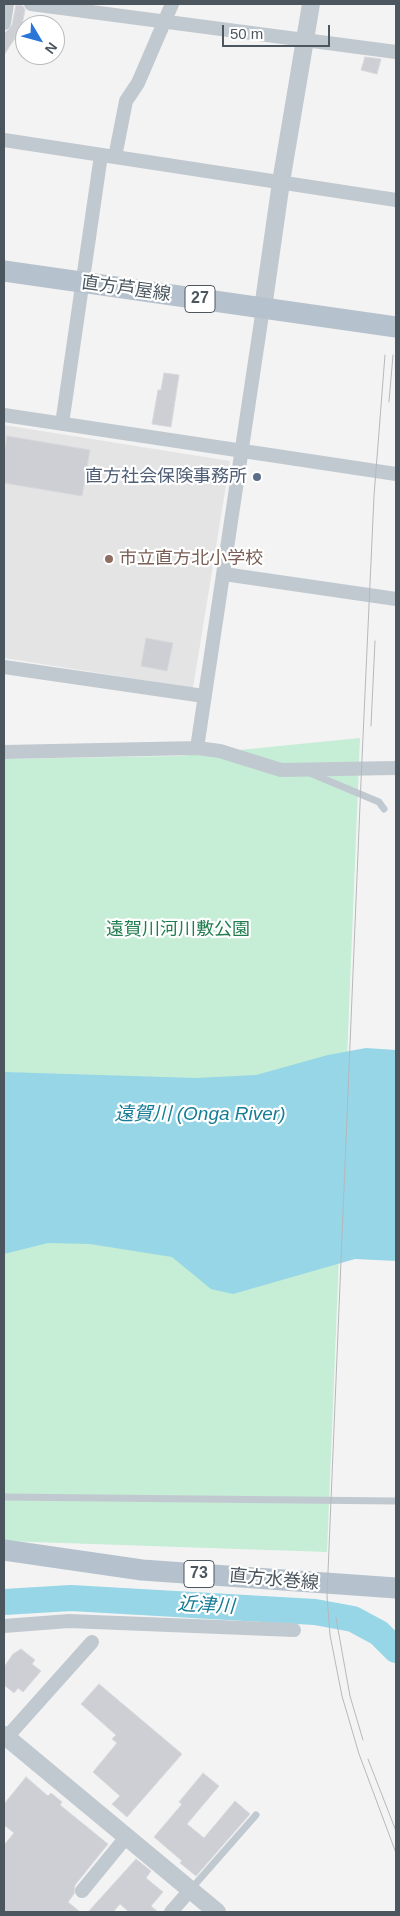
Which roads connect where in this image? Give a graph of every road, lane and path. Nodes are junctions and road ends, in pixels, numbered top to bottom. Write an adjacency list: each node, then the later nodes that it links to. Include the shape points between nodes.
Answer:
1 (7, 4): 6 (street)
2 (31, 4): 5 (street)
3 (172, 4): 7 (street)
4 (311, 4): 8 (street)
5 (48, 5): 7 (street)
6 (4, 22)
7 (165, 22): 8 (street); 12 (street, via 138,83 126,101)
8 (303, 41): 9 (street); 13 (street)
9 (396, 52)
10 (4, 140): 11 (street)
11 (101, 154): 12 (street); 16 (street)
12 (115, 157): 13 (street)
13 (281, 182): 14 (street); 17 (street)
14 (396, 200)
15 (4, 271): 16 (main road, 直方芦屋線 / 27)
16 (83, 283): 17 (main road, 直方芦屋線 / 27); 20 (street)
17 (263, 308): 18 (main road, 直方芦屋線 / 27); 21 (street)
18 (396, 328)
19 (4, 415): 20 (street)
20 (62, 424): 21 (street)
21 (243, 452): 22 (street); 23 (street)
22 (396, 474)
23 (224, 574): 24 (street); 26 (street)
24 (396, 598)
25 (4, 667): 26 (street)
26 (204, 696): 27 (street)
27 (197, 748): 28 (street); 30 (street, via 220,751 282,770)
28 (4, 752)
29 (396, 768): 30 (street)
30 (302, 770): 31 (lane, via 379,802)
31 (384, 809)
32 (4, 1497): 33 (lane)
33 (396, 1501)
34 (4, 1550): 35 (main road, 直方水巻線 / 73, via 142,1570)
35 (396, 1588)
36 (4, 1626): 37 (street, via 69,1621)
37 (294, 1630)
38 (92, 1642): 39 (street)
39 (5, 1736): 41 (street)
40 (256, 1815): 42 (lane)
41 (127, 1836): 42 (street); 43 (street)
42 (191, 1890): 44 (street); 45 (street)
43 (82, 1891)
44 (171, 1912)
45 (217, 1912)

